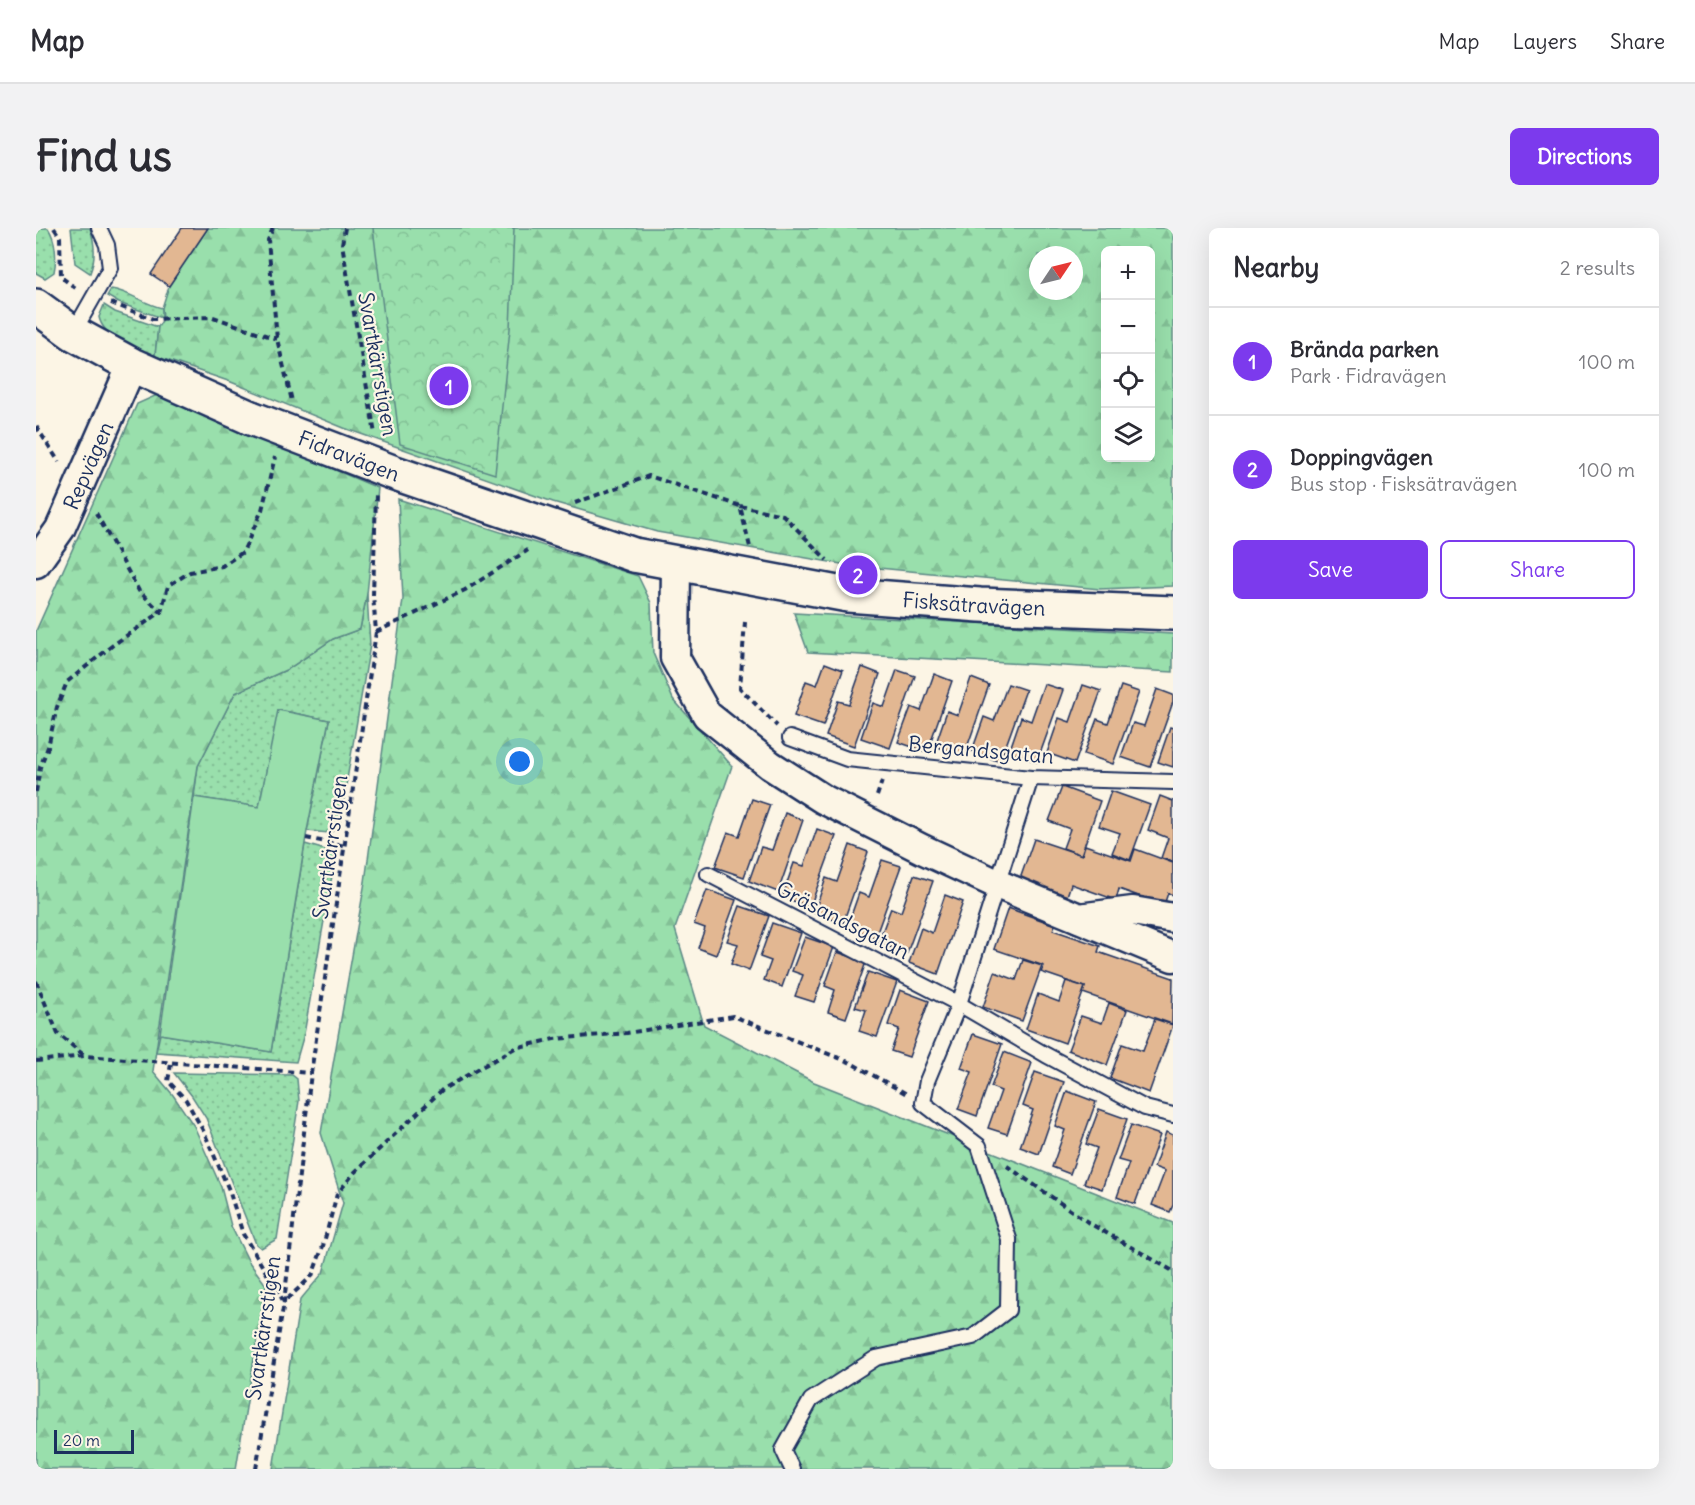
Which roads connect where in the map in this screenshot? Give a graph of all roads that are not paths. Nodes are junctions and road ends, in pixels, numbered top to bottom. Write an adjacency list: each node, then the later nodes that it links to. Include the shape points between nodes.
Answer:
1 (99, 228): 3 (lane, via 107,245 110,267)
2 (36, 306): 3 (street, Fidravägen)
3 (73, 333): 4 (street, Fidravägen)
4 (132, 365): 5 (street, Fidravägen, bridge, via 251,418 392,472); 6 (street, Repvägen, via 60,529)
5 (634, 555): 7 (street, Fisksätravägen)
6 (36, 563)
7 (676, 564): 8 (street, Fisksätravägen, via 848,595); 13 (street, via 675,658 707,716 770,765 823,799)
8 (1173, 613)
9 (790, 738): 10 (lane, Bergandsgatan, via 847,759)
10 (1031, 778): 11 (lane, Bergandsgatan); 13 (lane)
11 (1173, 782)
12 (708, 874): 17 (lane, Gräsandsgatan)
13 (998, 884): 14 (street); 17 (lane)
14 (1079, 918): 15 (street, via 1133,911); 16 (street)
15 (1173, 918)
16 (1173, 957)
17 (959, 1004): 18 (lane, Gräsandsgatan, via 1144,1108); 19 (lane, via 927,1082 923,1103 979,1146 1009,1239 1008,1310 973,1337 876,1358 811,1400 783,1450)
18 (1173, 1115)
19 (792, 1469)

